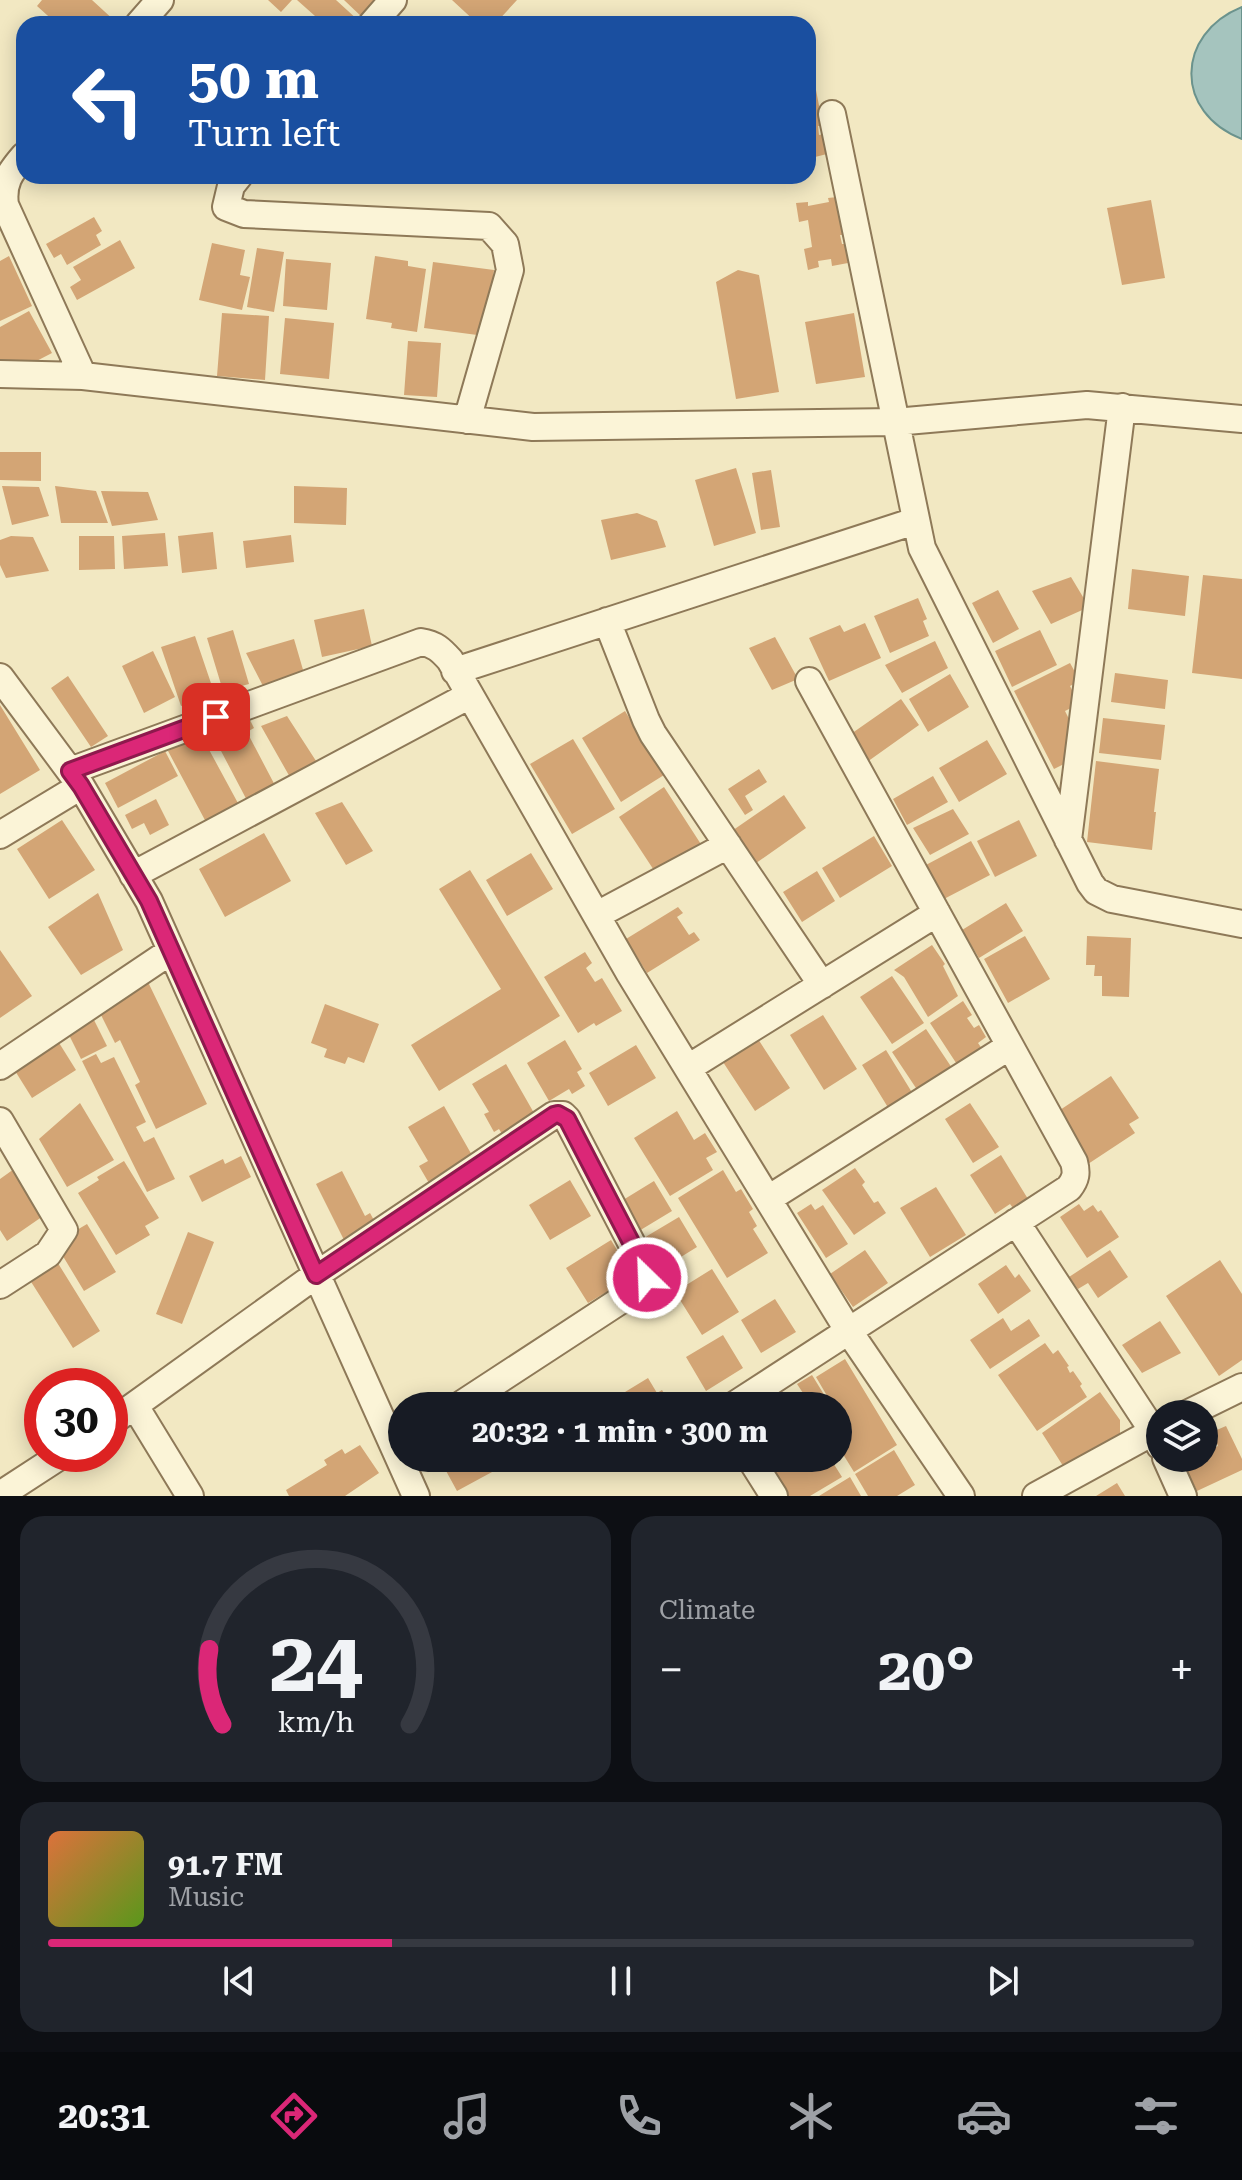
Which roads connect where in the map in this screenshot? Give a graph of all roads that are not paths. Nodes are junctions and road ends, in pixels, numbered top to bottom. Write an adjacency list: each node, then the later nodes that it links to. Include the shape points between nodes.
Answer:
1 (160, 0): 3 (street)
2 (393, 0): 4 (street)
3 (146, 16)
4 (379, 16)
5 (832, 114): 13 (street)
6 (16, 167): 9 (street, via 6,180 5,205)
7 (233, 184): 12 (street, via 226,207 244,214 489,226 505,244 510,270)
8 (0, 374): 9 (street)
9 (83, 376): 12 (street)
10 (1122, 407): 11 (street); 13 (street, via 1087,405); 22 (street)
11 (1242, 419)
12 (467, 420): 13 (street, via 548,428)
13 (895, 422): 14 (street)
14 (915, 521): 15 (street); 22 (street, via 928,562)
15 (607, 621): 16 (street); 23 (street, via 653,734)
16 (455, 671): 19 (street); 20 (street, via 442,650 421,642)
17 (0, 677): 20 (street)
18 (809, 681): 25 (street)
19 (470, 695): 24 (street); 26 (street)
20 (76, 778): 21 (street); 24 (street)
21 (0, 835)
22 (1068, 840): 27 (street, via 1090,883 1103,896)
23 (728, 845): 26 (street); 29 (street)
24 (133, 875): 28 (street)
25 (937, 913): 29 (street); 30 (street)
26 (597, 915): 32 (street)
27 (1242, 924)
28 (171, 951): 31 (street); 36 (street)
29 (822, 985): 32 (street)
30 (1010, 1046): 34 (street); 35 (street, via 1077,1172 1069,1188)
31 (0, 1066)
32 (688, 1068): 34 (street)
33 (0, 1121): 37 (street, via 64,1230 48,1254)
34 (768, 1199): 38 (street)
35 (1016, 1222): 38 (street); 45 (street)
36 (316, 1275): 40 (street, via 554,1115 563,1115 647,1278 644,1285); 43 (street); 52 (street)
37 (0, 1285)
38 (848, 1330): 41 (street); 54 (street)
39 (1242, 1387): 42 (street)
40 (480, 1392)
41 (754, 1392)
42 (1216, 1400)
43 (135, 1406): 44 (street); 51 (street)
44 (128, 1411)
45 (1146, 1417)
46 (1146, 1441): 55 (street)
47 (35, 1472): 50 (street)
48 (759, 1472): 53 (street)
49 (1172, 1472): 56 (street)
50 (0, 1495)
51 (190, 1496)
52 (416, 1496)
53 (774, 1496)
54 (961, 1496)
55 (1036, 1496)
56 (1183, 1496)

